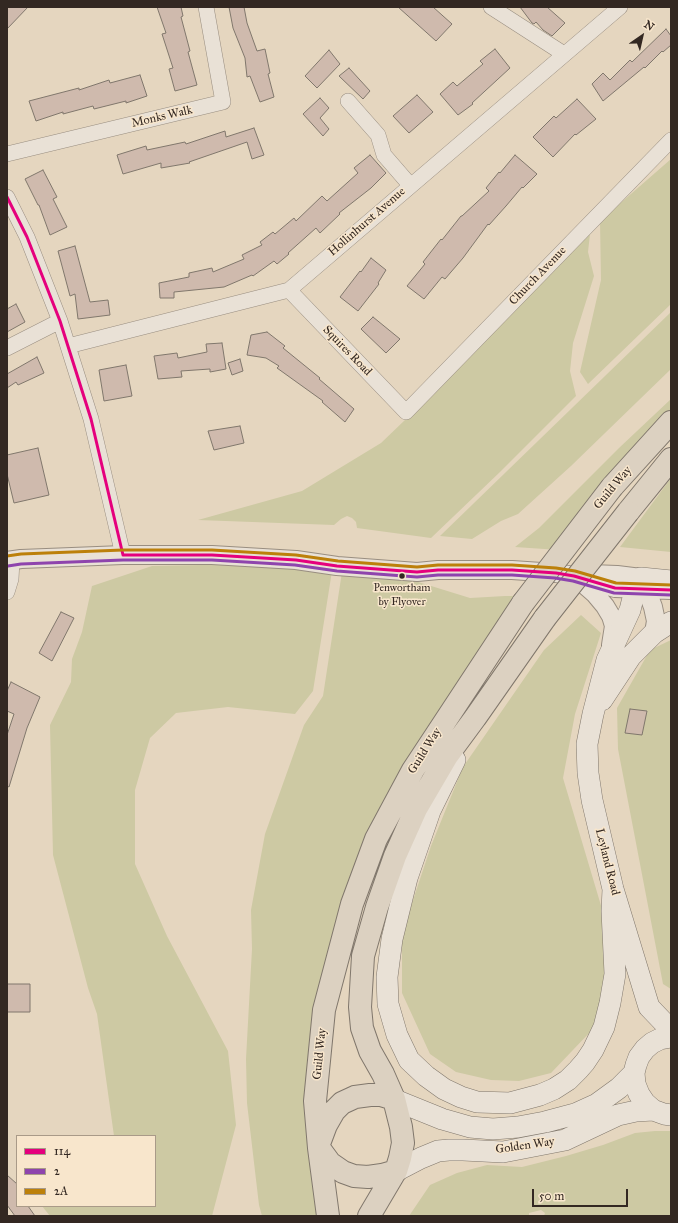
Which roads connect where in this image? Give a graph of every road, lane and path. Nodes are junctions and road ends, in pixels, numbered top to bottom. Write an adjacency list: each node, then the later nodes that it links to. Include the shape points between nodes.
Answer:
1 (206, 7): 7 (street, Monks Walk, via 223,102)
2 (491, 7): 4 (street)
3 (620, 7): 4 (street, Hollinhurst Avenue)
4 (564, 54): 8 (street, Hollinhurst Avenue)
5 (348, 102): 8 (street, via 378,135 384,155)
6 (671, 140): 14 (street, Church Avenue)
7 (7, 154)
8 (410, 185): 10 (street, Hollinhurst Avenue)
9 (7, 196): 11 (street, via 28,237)
10 (289, 290): 12 (street, Hollinhurst Avenue); 14 (street, Squires Road)
11 (60, 321): 12 (street); 13 (street)
12 (68, 346): 17 (street, via 91,419)
13 (7, 348)
14 (406, 412)
15 (671, 422): 35 (highway, Guild Way, bridge, via 612,487 523,603 413,770 376,840 352,904 324,1010 315,1101)
16 (671, 459): 27 (highway, Guild Way, bridge, via 545,618)
17 (123, 556): 18 (street); 19 (street, via 212,555 417,572 512,570)
18 (9, 561): 23 (street, via 11,579)
19 (574, 576): 21 (street, via 615,588); 25 (street, via 595,594 614,622)
20 (671, 581): 21 (main road)
21 (641, 586): 22 (street); 24 (street, via 653,607 656,621); 25 (main road, Leyland Road)
22 (671, 590)
23 (7, 592)
24 (663, 628): 26 (main road, Leyland Road, via 631,656)
25 (607, 660): 26 (main road, Leyland Road)
26 (593, 714): 28 (main road, Leyland Road, via 586,744 588,773)
27 (475, 718): 28 (main road, via 430,811 407,878 392,939 387,977 388,1004 397,1035 409,1060 444,1089 477,1102 510,1103 540,1095 568,1080 593,1050 604,1027 610,1003 614,974); 33 (highway, Guild Way, via 416,809 395,856 363,956 360,1007 362,1028 370,1051)
28 (613, 889): 29 (main road, Leyland Road)
29 (649, 1007): 30 (main road, Leyland Road); 32 (main road, Leyland Road)
30 (671, 1030)
31 (671, 1037): 32 (main road, Golden Way, via 652,1043 645,1049)
32 (637, 1065): 33 (main road, Golden Way, via 619,1088 597,1104 575,1114 518,1127 470,1127); 34 (main road, via 635,1084 639,1094 645,1103)
33 (394, 1100): 35 (highway, via 370,1095 355,1097 342,1103 326,1125); 36 (highway, via 403,1143)
34 (662, 1112): 36 (main road, Golden Way, via 636,1111 618,1115 565,1140 503,1152 438,1151)
35 (320, 1145): 36 (highway, via 330,1163 342,1172 368,1177); 37 (highway)
36 (396, 1171): 38 (highway)
37 (328, 1216)
38 (369, 1216)

